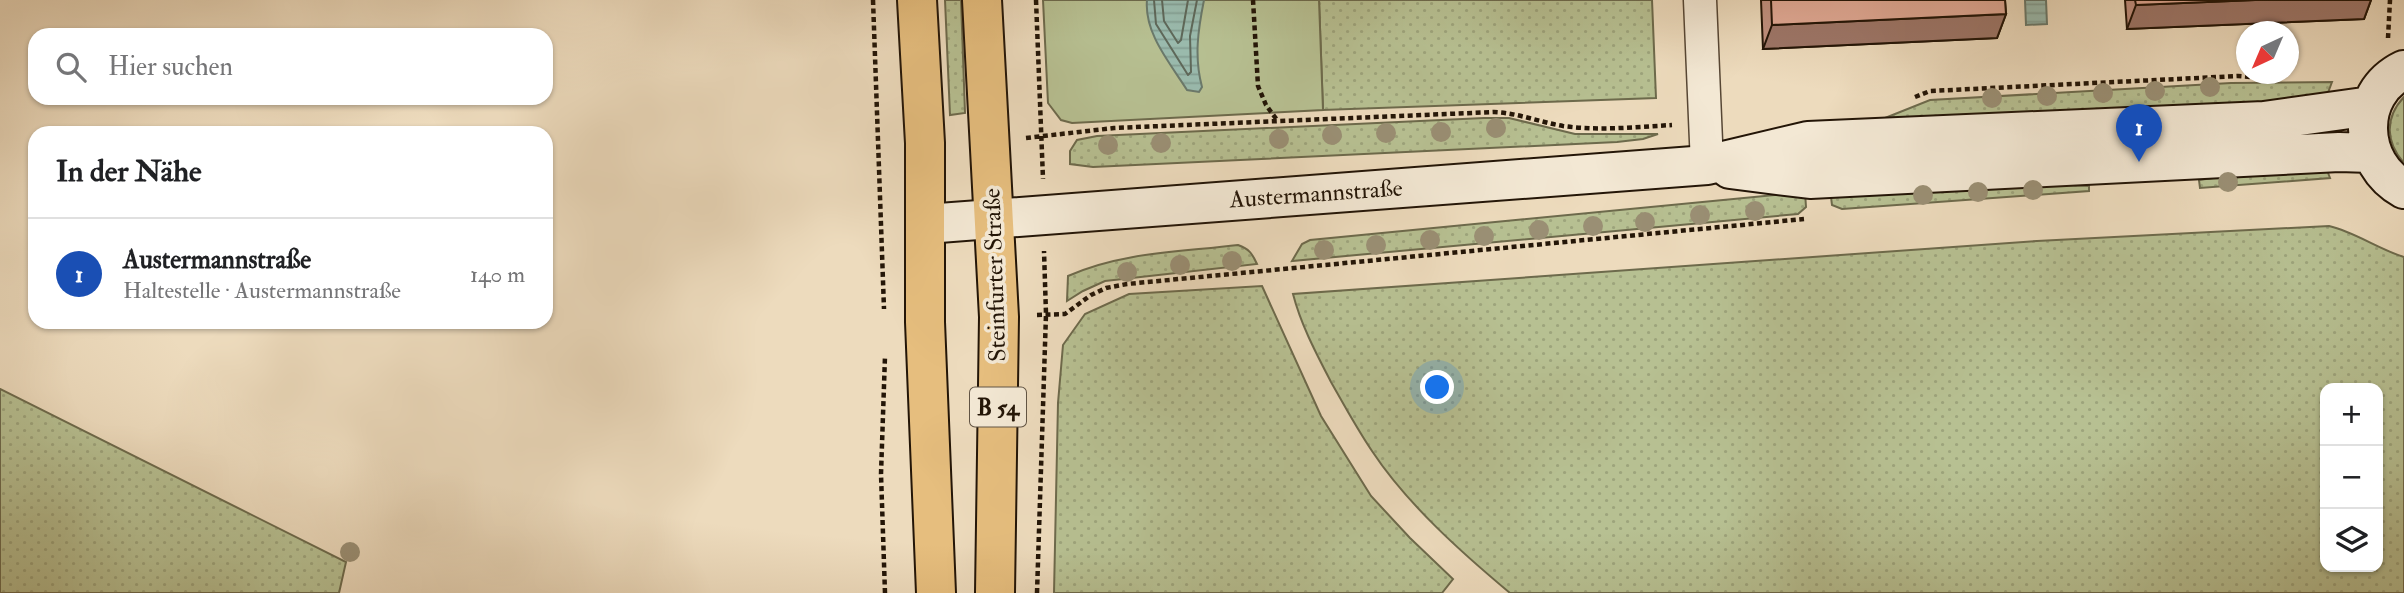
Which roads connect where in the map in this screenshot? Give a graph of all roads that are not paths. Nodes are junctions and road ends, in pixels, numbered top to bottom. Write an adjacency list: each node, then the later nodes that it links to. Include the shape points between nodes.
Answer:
1 (917, 0): 10 (main road)
2 (982, 0): 9 (main road, Steinfurter Straße / B 54)
3 (1700, 0): 7 (street)
4 (2396, 57): 5 (main road)
5 (2371, 106): 6 (main road); 7 (main road, Austermannstraße, via 2264,121 1808,141)
6 (2371, 153): 7 (main road, Austermannstraße, via 1810,179); 8 (main road, via 2385,176)
7 (1707, 166): 9 (main road, Austermannstraße)
8 (2404, 189)
9 (994, 220): 10 (main road, Austermannstraße); 12 (main road, Steinfurter Straße / B 54, via 999,317)
10 (926, 224): 11 (main road, via 925,322)
11 (936, 593)
12 (995, 593)

